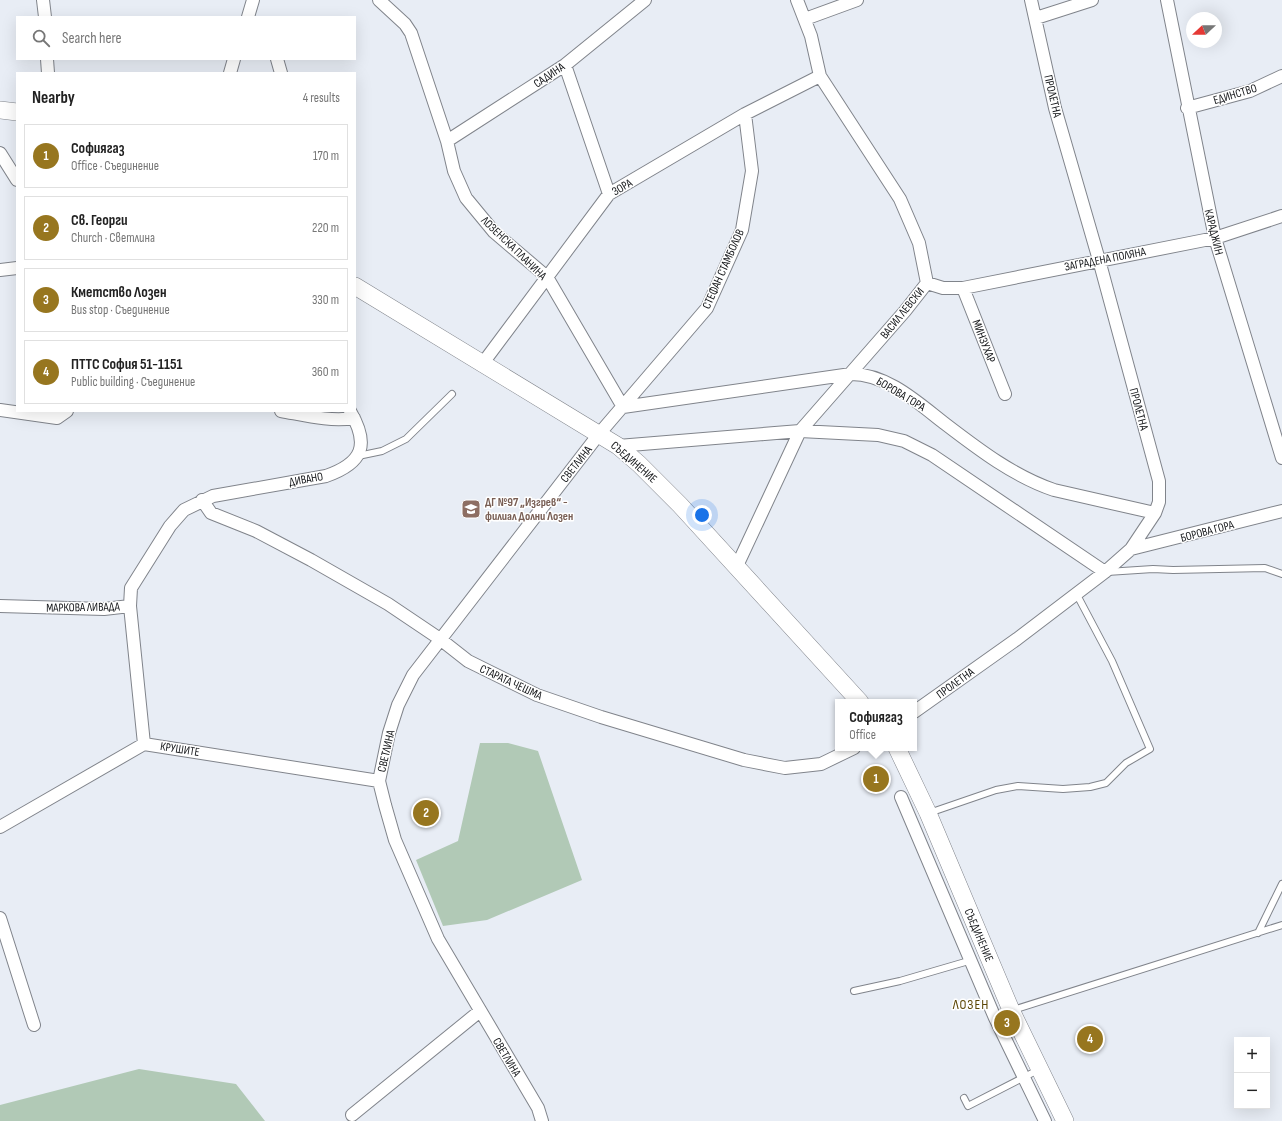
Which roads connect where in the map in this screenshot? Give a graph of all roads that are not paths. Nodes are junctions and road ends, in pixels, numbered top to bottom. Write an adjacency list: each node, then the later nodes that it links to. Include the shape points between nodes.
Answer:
1 (43, 0): 9 (street)
2 (380, 0): 25 (street, ЛОЗЕНСКА ПЛАНИНА, via 411,33)
3 (645, 0): 15 (street, САДИНА)
4 (797, 0): 11 (street, ВАСИЛ ЛЕВСКИ)
5 (857, 0): 11 (street)
6 (1031, 0): 10 (street, ПРОЛЕТНА)
7 (1092, 0): 10 (street)
8 (1166, 0): 21 (street, КАРАДЖИН)
9 (44, 16)
10 (1036, 18): 31 (street, ПРОЛЕТНА, via 1054,108)
11 (805, 19): 19 (street, ВАСИЛ ЛЕВСКИ)
12 (47, 60): 16 (street)
13 (234, 60): 17 (street)
14 (277, 60): 18 (street)
15 (565, 65): 25 (street, САДИНА); 28 (street)
16 (48, 72)
17 (230, 72)
18 (281, 72)
19 (820, 76): 24 (street, ЗОРА); 35 (street, ВАСИЛ ЛЕВСКИ, via 900,199 919,243)
20 (1282, 76): 21 (street, ЕДИНСТВО, via 1250,91)
21 (1187, 108): 30 (street, КАРАДЖИН)
22 (0, 110): 23 (street)
23 (16, 112)
24 (745, 114): 28 (street, ЗОРА); 42 (street, СТЕФАН СТАМБОЛОВ, via 752,171 742,230 707,308)
25 (447, 141): 34 (street, ЛОЗЕНСКА ПЛАНИНА, via 454,171 466,198 494,232)
26 (0, 153): 27 (street)
27 (16, 178)
28 (609, 194): 34 (street, ЗОРА)
29 (1282, 216): 30 (street, ЗАГРАДЕНА ПОЛЯНА)
30 (1214, 238): 31 (street, ЗАГРАДЕНА ПОЛЯНА); 51 (street, КАРАДЖИН)
31 (1099, 260): 37 (street, ЗАГРАДЕНА ПОЛЯНА); 54 (street, ПРОЛЕТНА, via 1159,481 1159,502)
32 (16, 268): 33 (street)
33 (0, 270)
34 (547, 277): 38 (street, ЗОРА); 42 (street, ЛОЗЕНСКА ПЛАНИНА)
35 (927, 283): 37 (street, ЗАГРАДЕНА ПОЛЯНА, via 943,288); 39 (street, ВАСИЛ ЛЕВСКИ)
36 (356, 287): 38 (street, СЪЕДИНЕНИЕ)
37 (964, 288): 41 (street, МИНЗУХАР)
38 (483, 363): 48 (street, СЪЕДИНЕНИЕ)
39 (851, 374): 42 (street, БОРОВА ГОРА); 47 (street, ВАСИЛ ЛЕВСКИ); 54 (street, БОРОВА ГОРА, via 864,374 900,390 1006,468 1038,484)
40 (452, 394): 50 (lane, via 406,439 382,451)
41 (1005, 394)
42 (623, 407): 48 (street, СТЕФАН СТАМБОЛОВ)
43 (0, 410): 44 (street, via 57,418)
44 (65, 412)
45 (288, 412): 46 (street, via 344,419)
46 (352, 414): 50 (street, via 359,430 362,447)
47 (800, 431): 49 (street); 56 (street, ВАСИЛ ЛЕВСКИ); 57 (street, via 878,435 904,441 932,455)
48 (599, 434): 49 (street, СЪЕДИНЕНИЕ); 62 (street, СВЕТЛИНА)
49 (618, 446): 56 (street, СЪЕДИНЕНИЕ, via 680,505)
50 (358, 456): 52 (street, ДИВАНО, via 340,471 326,476 236,491)
51 (1282, 458)
52 (202, 500): 61 (street, МАРКОВА ЛИВАДА, via 184,510 170,526 131,588); 62 (street, СТАРАТА ЧЕШМА, via 211,513 256,531 311,560 388,604)
53 (1282, 511): 55 (street, БОРОВА ГОРА)
54 (1155, 513): 55 (street, ПРОЛЕТНА)
55 (1131, 549): 57 (street, ПРОЛЕТНА)
56 (736, 568): 63 (street, СЪЕДИНЕНИЕ)
57 (1105, 572): 58 (lane, via 1265,568); 59 (street, ПРОЛЕТНА)
58 (1282, 574)
59 (1076, 594): 64 (street, ПРОЛЕТНА); 70 (lane, via 1112,661 1150,749 1126,763 1106,783 1063,789 1018,786 996,790)
60 (0, 606): 61 (street, МАРКОВА ЛИВАДА, via 104,609)
61 (130, 606): 65 (street)
62 (440, 639): 66 (street, СТАРАТА ЧЕШМА, via 468,661 537,695 744,760 785,768 821,764); 68 (street, СВЕТЛИНА, via 413,675 398,705)
63 (857, 699)
64 (917, 710)
65 (144, 744): 68 (street, КРУШИТЕ); 71 (street, КРУШИТЕ)
66 (848, 751)
67 (898, 751): 70 (street, СЪЕДИНЕНИЕ)
68 (380, 780): 79 (street, СВЕТЛИНА, via 395,840 438,939)
69 (901, 797): 76 (street, via 940,893)
70 (928, 813): 78 (street, СЪЕДИНЕНИЕ)
71 (0, 827)
72 (1282, 884): 75 (lane)
73 (0, 918): 80 (street)
74 (1282, 925): 75 (lane)
75 (1258, 933): 78 (lane)
76 (972, 960): 77 (lane, via 900,981); 82 (street, via 995,1018)
77 (854, 991)
78 (1011, 1010): 81 (street, СЪЕДИНЕНИЕ)
79 (480, 1011): 84 (street); 85 (street, СВЕТЛИНА, via 538,1108)
80 (34, 1025)
81 (1040, 1070): 82 (lane); 87 (street, СЪЕДИНЕНИЕ)
82 (1024, 1078): 83 (lane, via 968,1106); 86 (street)
83 (964, 1098)
84 (352, 1115)
85 (542, 1121)
86 (1045, 1121)
87 (1065, 1121)

